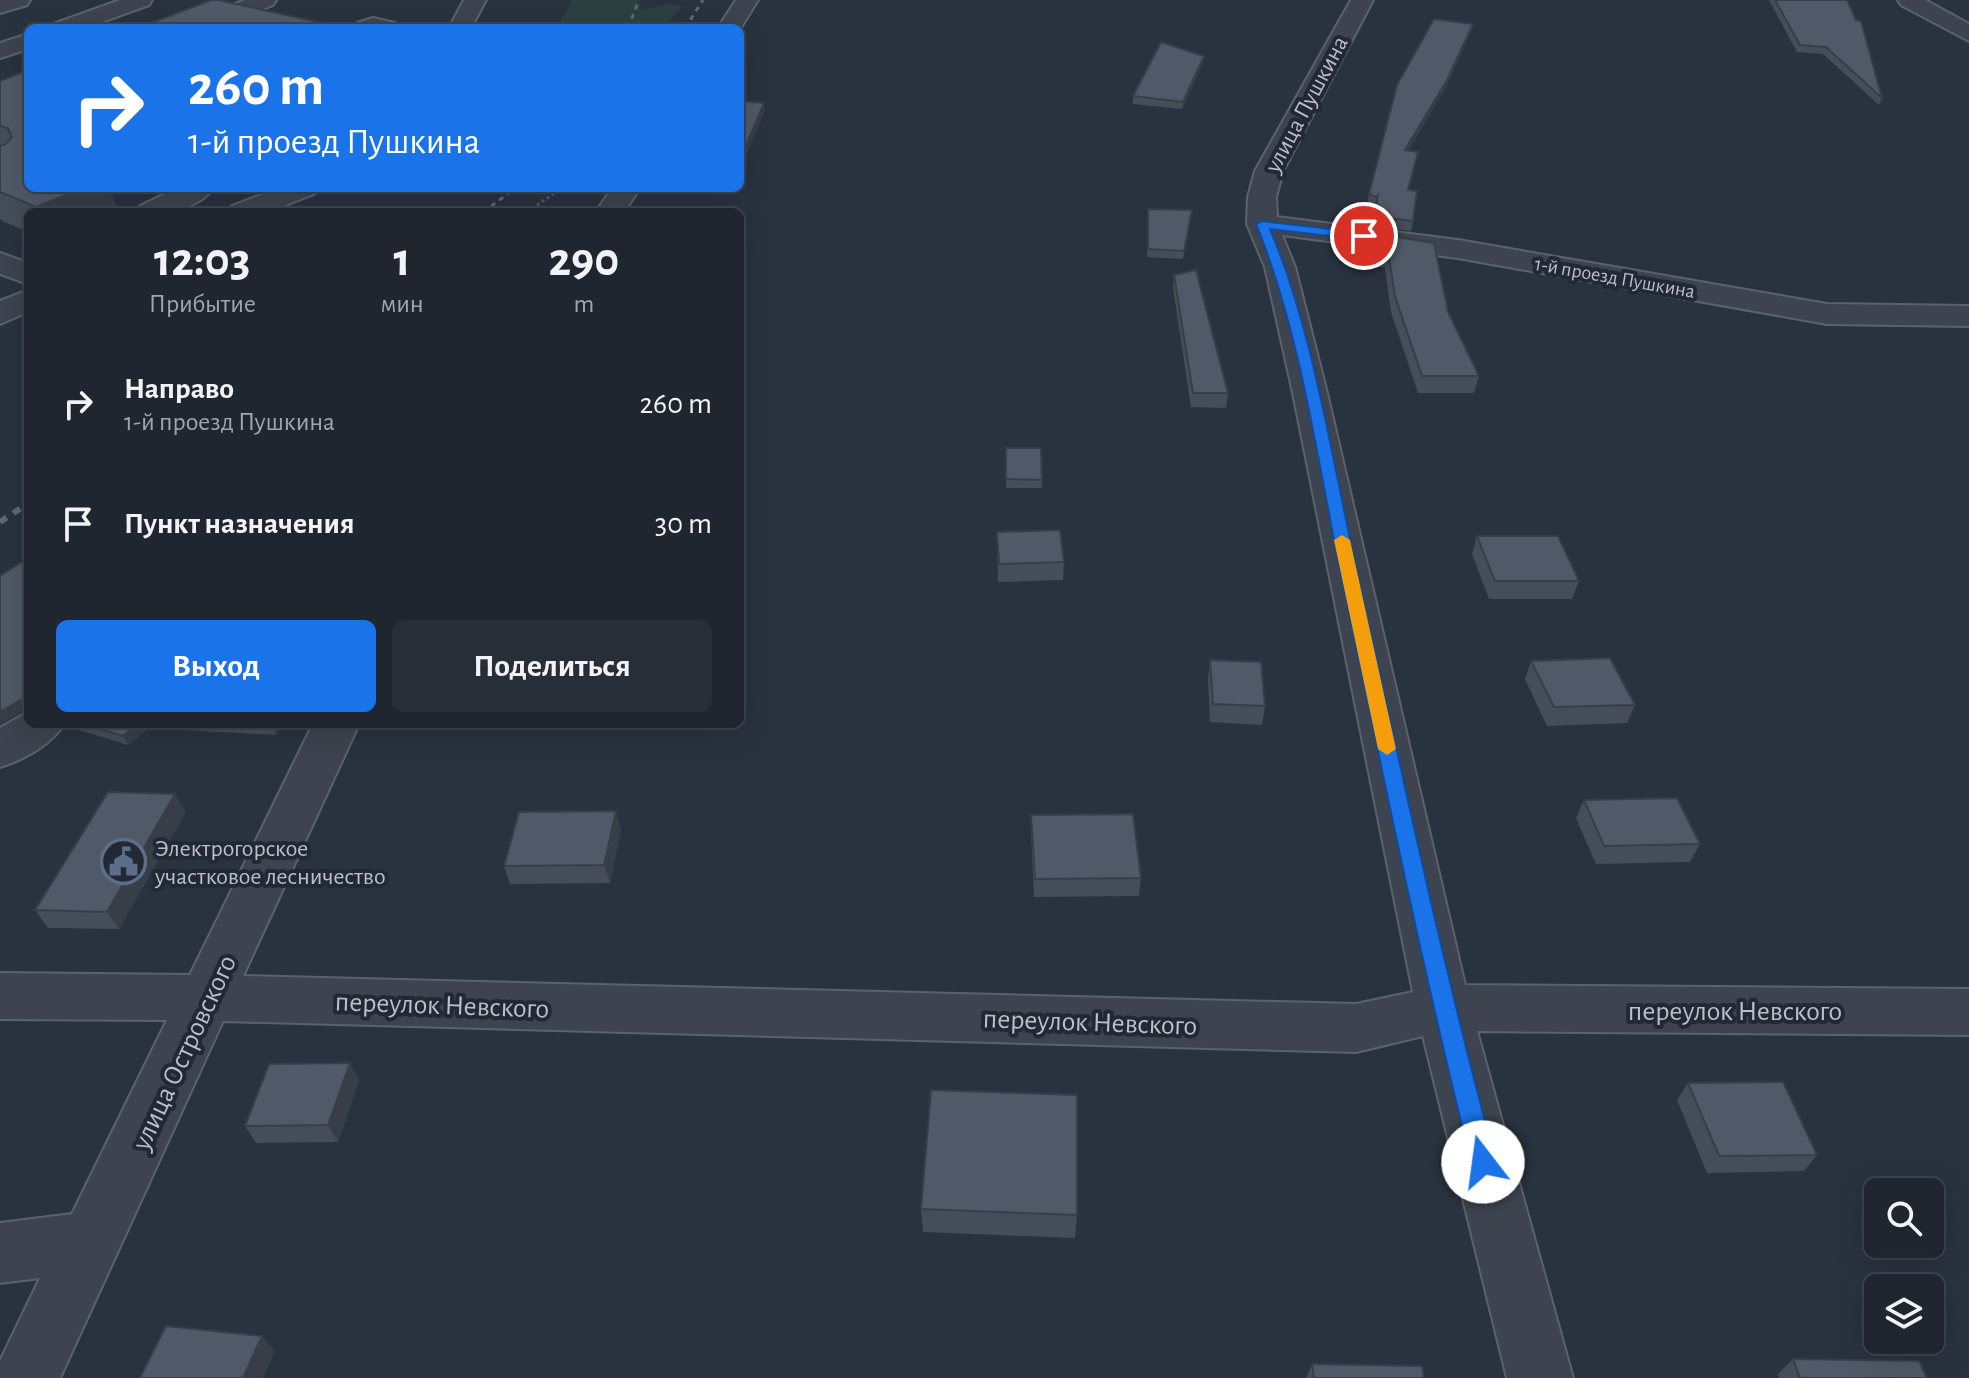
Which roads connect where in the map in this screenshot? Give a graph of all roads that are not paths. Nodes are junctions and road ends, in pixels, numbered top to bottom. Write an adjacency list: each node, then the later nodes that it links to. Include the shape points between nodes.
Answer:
1 (19, 0): 8 (street)
2 (141, 0): 9 (street)
3 (265, 0): 10 (street)
4 (475, 0): 11 (street)
5 (747, 0): 12 (street)
6 (1362, 0): 20 (street, улица Пушкина, via 1269,171)
7 (1909, 0): 13 (street)
8 (0, 6)
9 (75, 24)
10 (205, 24)
11 (462, 24)
12 (732, 24)
13 (1969, 34)
14 (24, 42): 15 (street)
15 (0, 51)
16 (191, 192): 18 (street)
17 (294, 192): 19 (street)
18 (158, 208)
19 (252, 208)
20 (1262, 224): 23 (street, 1-й проезд Пушкина, via 1458,249 1827,314); 29 (street, улица Пушкина, via 1280,267 1310,393)
21 (22, 276): 22 (street)
22 (0, 314)
23 (1969, 316)
24 (35, 728): 26 (street)
25 (334, 728): 28 (street, улица Островского)
26 (0, 750)
27 (0, 996): 28 (street, переулок Невского)
28 (208, 998): 29 (street, переулок Невского, via 1356,1028); 31 (street, улица Островского)
29 (1443, 1008): 30 (street, переулок Невского); 34 (street, улица Пушкина)
30 (1969, 1012)
31 (92, 1242): 32 (street); 33 (street, улица Островского)
32 (0, 1253)
33 (26, 1378)
34 (1540, 1378)

